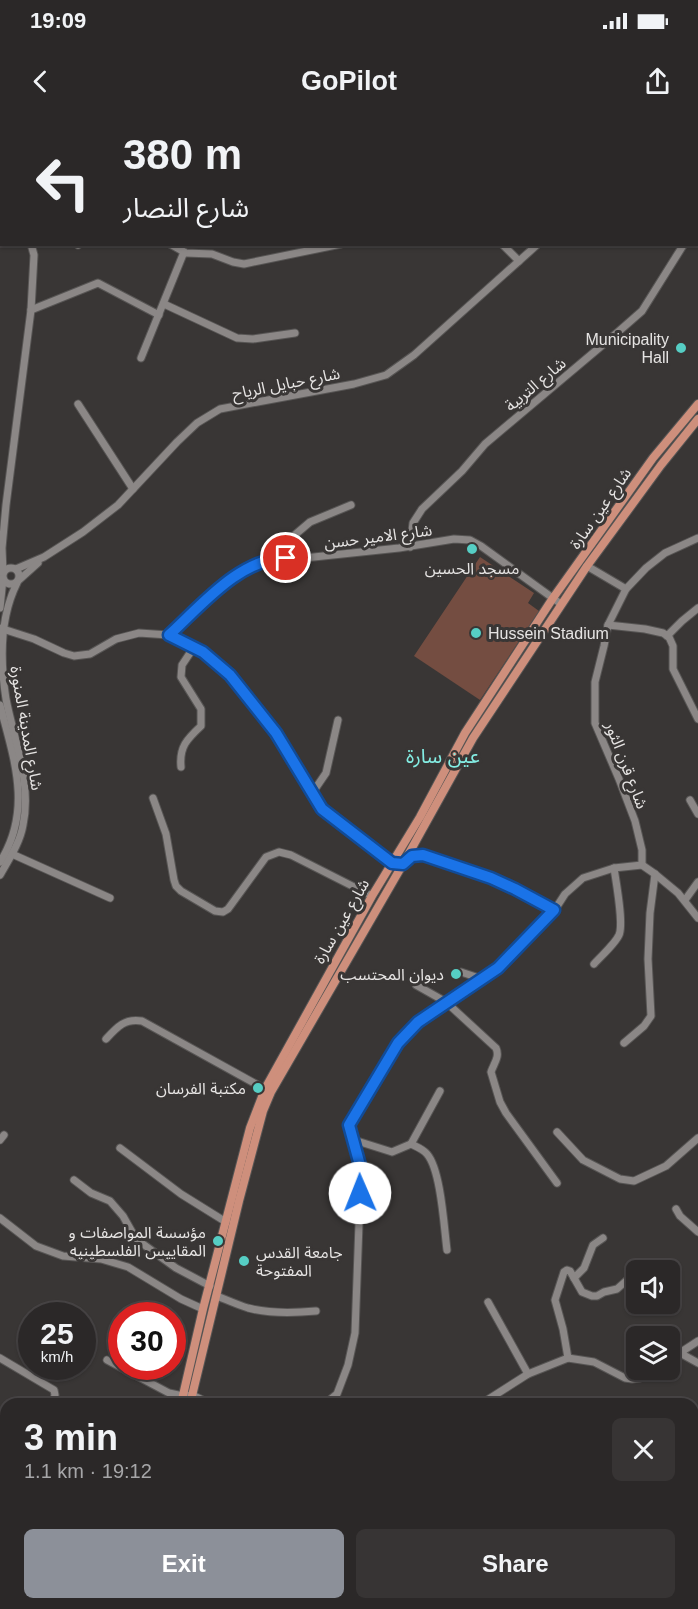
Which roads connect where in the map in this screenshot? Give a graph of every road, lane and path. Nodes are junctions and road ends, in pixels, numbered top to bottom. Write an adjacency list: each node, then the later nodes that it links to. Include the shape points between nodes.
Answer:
1 (32, 246): 12 (street)
2 (174, 246): 8 (street)
3 (214, 246): 9 (street)
4 (331, 246): 9 (street, via 244,264)
5 (504, 246): 10 (street)
6 (536, 246): 10 (street, شارع حبايل الرياح)
7 (683, 246): 22 (street, شارع التربية, via 642,311 485,444 422,509 413,523)
8 (184, 252): 9 (street); 11 (street)
9 (212, 254)
10 (519, 261): 19 (street, شارع حبايل الرياح, via 414,355 386,375 220,410 197,423)
11 (164, 304): 13 (street); 14 (street, via 242,339)
12 (31, 310): 13 (street, via 98,283); 23 (street)
13 (159, 315): 15 (street)
14 (295, 333)
15 (141, 358)
16 (78, 404): 19 (street)
17 (698, 404): 31 (main road, شارع عين سارة, via 653,458)
18 (698, 419): 26 (main road, شارع عين سارة)
19 (133, 489): 24 (street, شارع حبايل الرياح, via 92,525)
20 (351, 505): 25 (street, via 310,522)
21 (698, 538): 30 (street, شارع قرن الثور, via 665,553)
22 (410, 547): 25 (street, شارع الامير حسن); 31 (street, شارع الامير حسن, via 470,540)
23 (2, 549): 27 (street); 28 (street)
24 (44, 557): 27 (street); 29 (street)
25 (273, 559): 37 (street, شارع الامير حسن, via 247,568 229,580)
26 (587, 566): 30 (street); 32 (main road, شارع عين سارة)
27 (14, 569): 28 (street, via 7,569); 29 (street, via 20,575)
28 (3, 576): 29 (street, via 9,584); 33 (street)
29 (18, 582): 36 (street, شارع المدينة المنورة)
30 (626, 589): 35 (street, شارع قرن الثور)
31 (553, 598): 32 (street, شارع الامير حسن); 52 (main road, شارع عين سارة, via 465,733)
32 (561, 604): 53 (main road, شارع عين سارة, via 473,738)
33 (0, 608)
34 (698, 608): 38 (street)
35 (608, 625): 38 (street); 54 (street, شارع قرن الثور, via 595,682 595,723 635,821)
36 (1, 629): 37 (street, via 74,656 90,654 131,634); 39 (street, شارع المدينة المنورة)
37 (169, 635): 40 (street)
38 (667, 636): 41 (street, via 672,644 673,669)
39 (1, 643): 50 (street, شارع المدينة المنورة, via 5,697 25,788 23,825)
40 (194, 647): 45 (street, via 181,676 201,709 201,726 180,753); 46 (street, via 222,667 245,692)
41 (694, 703): 43 (street)
42 (0, 705): 51 (street, شارع المدينة المنورة, via 19,799 12,839)
43 (698, 719)
44 (338, 720): 46 (street, via 326,773)
45 (182, 767)
46 (313, 792): 52 (street, via 322,809)
47 (153, 798): 59 (street, via 166,834 176,886 215,911 228,909 266,856 279,852)
48 (690, 800): 49 (street)
49 (698, 814)
50 (12, 854): 57 (street, شارع المدينة المنورة); 60 (street)
51 (0, 862)
52 (392, 863): 53 (street); 59 (main road, شارع عين سارة)
53 (403, 864): 62 (street, via 412,856 423,855 491,878); 89 (main road, شارع عين سارة, via 263,1111)
54 (642, 866): 55 (street); 56 (street)
55 (614, 868): 62 (street, via 583,878); 64 (street, via 620,932)
56 (656, 874): 61 (street); 70 (street, via 648,959 652,1015)
57 (0, 875)
58 (698, 882): 61 (street)
59 (372, 896): 71 (main road, شارع عين سارة)
60 (110, 898)
61 (685, 900): 63 (street)
62 (554, 910): 66 (street, via 498,968)
63 (698, 918)
64 (594, 964)
65 (461, 972): 66 (street)
66 (479, 980): 68 (street)
67 (416, 985): 68 (street)
68 (447, 1002): 75 (street, via 418,1022 398,1043 349,1125); 79 (street, via 496,1047 497,1058 491,1072 500,1102)
69 (106, 1039): 71 (street, via 125,1022 142,1021)
70 (624, 1043)
71 (265, 1089): 82 (main road, شارع عين سارة, via 250,1128)
72 (440, 1092): 76 (street)
73 (557, 1132): 74 (street, via 583,1160 620,1179 634,1181 666,1166)
74 (698, 1138)
75 (354, 1140): 76 (street, via 392,1152); 104 (street, via 361,1169 355,1333 348,1365)
76 (411, 1144): 85 (street, via 426,1151 433,1162)
77 (120, 1148): 82 (street)
78 (74, 1180): 88 (street, via 110,1201 142,1244)
79 (557, 1183)
80 (676, 1209): 83 (street)
81 (0, 1218): 91 (street, via 36,1246 63,1257 101,1259 128,1267 181,1299)
82 (226, 1222): 88 (main road, شارع عين سارة)
83 (698, 1232)
84 (603, 1238): 86 (street, via 593,1245 584,1268)
85 (447, 1250)
86 (574, 1278): 87 (street, via 582,1292 596,1296 617,1289); 96 (street, via 564,1271 555,1300)
87 (626, 1281)
88 (210, 1286): 91 (main road, شارع عين سارة)
89 (216, 1296): 91 (main road, شارع عين سارة); 92 (street, via 276,1312)
90 (488, 1302): 99 (street)
91 (208, 1309): 103 (main road)
92 (316, 1311)
93 (698, 1341): 94 (street)
94 (680, 1353): 98 (street)
95 (0, 1358): 101 (street, via 53,1390)
96 (568, 1358): 99 (street); 100 (street, via 594,1362)
97 (107, 1360): 102 (street)
98 (698, 1363)
99 (528, 1374): 105 (street)
100 (626, 1378)
101 (54, 1398)
102 (182, 1398)
103 (187, 1398)
104 (333, 1398)
105 (490, 1398)

